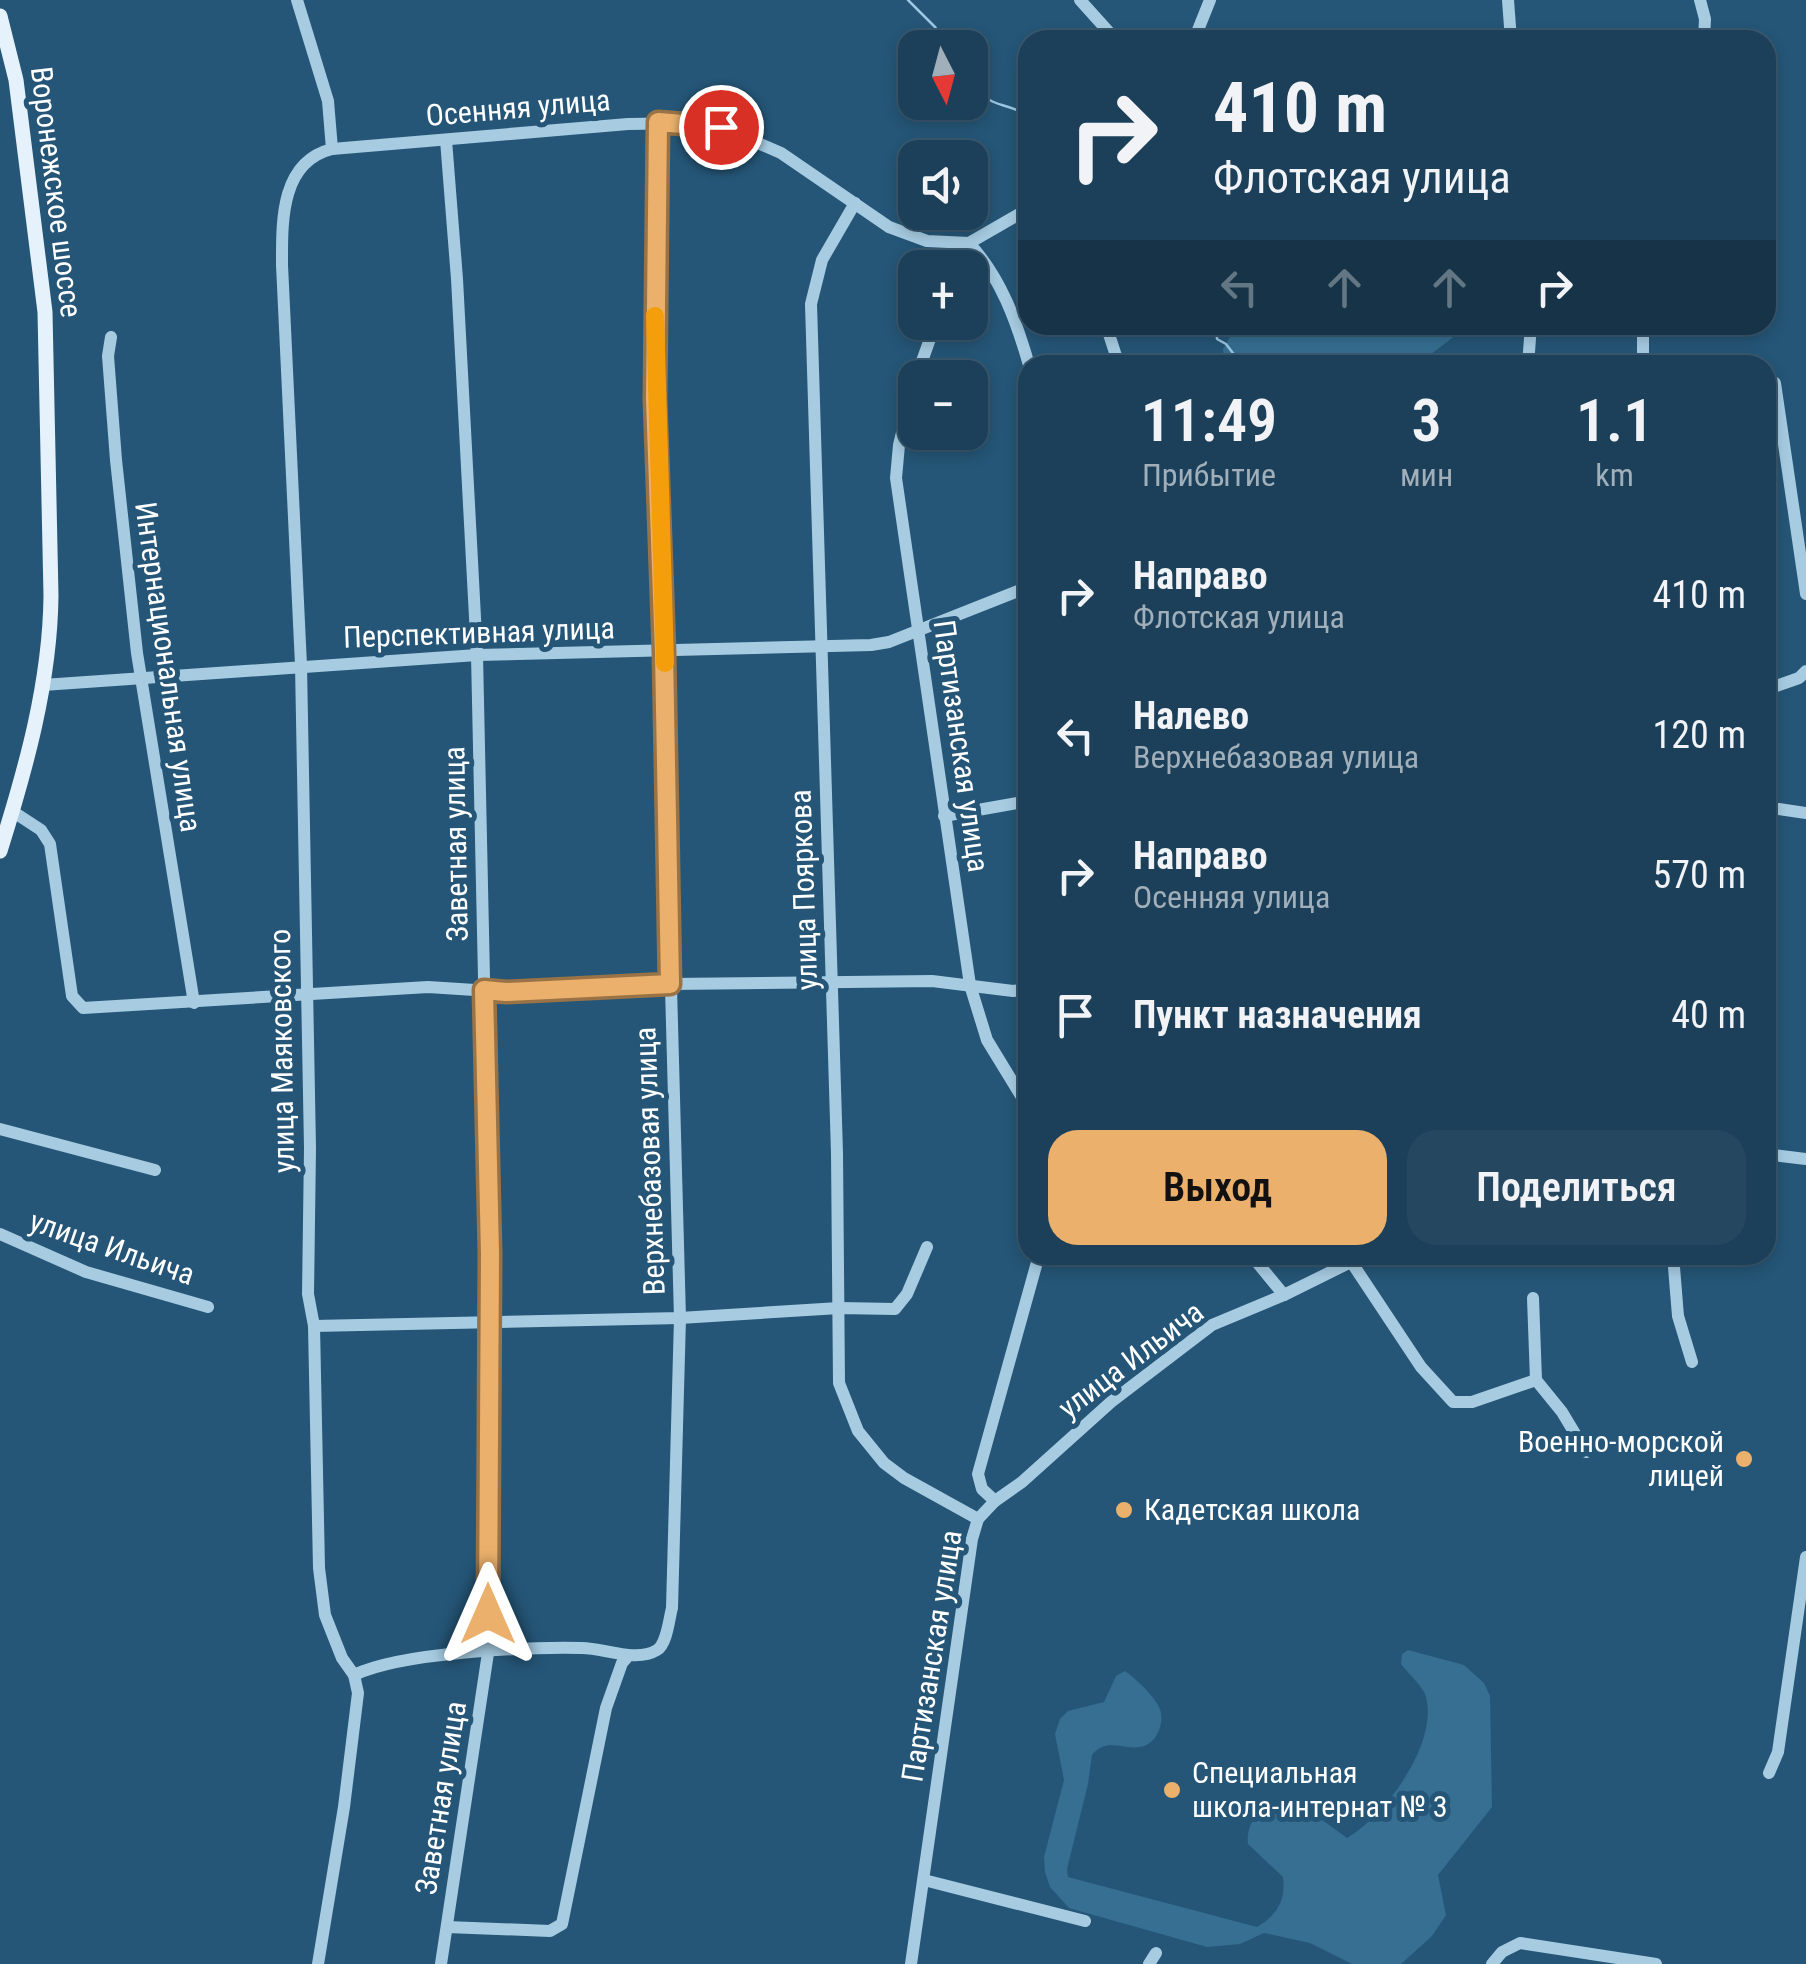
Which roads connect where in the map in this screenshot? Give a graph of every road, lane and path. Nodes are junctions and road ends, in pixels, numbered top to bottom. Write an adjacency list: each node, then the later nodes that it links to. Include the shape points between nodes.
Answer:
1 (297, 0): 13 (street, via 328,101)
2 (1080, 0): 7 (street)
3 (1210, 0): 8 (street)
4 (1508, 0): 9 (street)
5 (1700, 0): 10 (street)
6 (0, 16): 31 (main road, Воронежское шоссе, via 16,80 47,344 50,641)
7 (1107, 30)
8 (1198, 30)
9 (1510, 30)
10 (1704, 30)
11 (658, 122): 12 (street, Осенняя улица); 14 (street, Осенняя улица, via 721,127 781,152); 26 (street, Верхнебазовая улица, via 655,399)
12 (446, 140): 13 (street, Осенняя улица); 27 (street, Заветная улица)
13 (332, 149): 28 (street, улица Маяковского, via 292,177 282,233)
14 (854, 203): 16 (street, Осенняя улица, via 908,234); 25 (street, улица Пояркова, via 818,272 811,304)
15 (1018, 215): 16 (street)
16 (969, 243): 17 (street); 18 (street, via 992,270)
17 (966, 250)
18 (1018, 334)
19 (111, 336): 30 (street, Интернациональная улица, via 120,507)
20 (1776, 390): 23 (street)
21 (900, 450): 24 (street, Партизанская улица, via 896,478)
22 (1018, 592): 24 (street, Перспективная улица)
23 (1806, 594)
24 (918, 630): 25 (street, Перспективная улица, via 889,642); 37 (street, Партизанская улица)
25 (820, 648): 26 (street, Перспективная улица); 39 (street, улица Пояркова)
26 (664, 652): 27 (street, Перспективная улица); 40 (street, Верхнебазовая улица)
27 (476, 655): 28 (street, Перспективная улица); 42 (street, Заветная улица)
28 (301, 665): 30 (street, Перспективная улица); 44 (street, улица Маяковского)
29 (1806, 671): 32 (street)
30 (142, 678): 31 (street, Перспективная улица); 45 (street, Интернациональная улица)
31 (43, 685): 35 (main road, Воронежское шоссе)
32 (1776, 686)
33 (1018, 803): 37 (street)
34 (1776, 808): 36 (street)
35 (12, 811): 38 (main road, Воронежское шоссе); 45 (street, via 50,844 72,996 83,1008)
36 (1806, 812)
37 (944, 816): 41 (street, Партизанская улица)
38 (0, 851)
39 (832, 982): 40 (street); 41 (street); 61 (street, улица Пояркова)
40 (670, 984): 42 (street); 62 (street, Верхнебазовая улица)
41 (970, 985): 43 (street); 46 (street, Партизанская улица, via 987,1040)
42 (484, 990): 44 (street); 63 (street, Заветная улица)
43 (1018, 990)
44 (305, 993): 45 (street); 64 (street, улица Маяковского, via 308,1294)
45 (194, 1003)
46 (1018, 1091)
47 (0, 1130): 50 (street)
48 (1776, 1155): 49 (street)
49 (1806, 1159)
50 (155, 1170)
51 (0, 1234): 60 (street, улица Ильича, via 86,1272)
52 (927, 1247): 61 (street, via 895,1309)
53 (1036, 1265): 68 (street, Партизанская улица, via 978,1474)
54 (1258, 1265): 58 (street)
55 (1348, 1265): 58 (street, улица Ильича)
56 (1353, 1265): 66 (street, via 1421,1367 1453,1402)
57 (1674, 1265): 65 (street, via 1678,1316)
58 (1284, 1296): 68 (street, улица Ильича, via 1189,1341)
59 (1533, 1298): 66 (street)
60 (208, 1307)
61 (839, 1308): 62 (street); 69 (street, улица Пояркова, via 839,1383 858,1431 904,1478)
62 (680, 1318): 63 (street); 72 (street, Верхнебазовая улица, via 672,1608 663,1642 654,1651)
63 (489, 1322): 64 (street); 71 (street, Заветная улица)
64 (314, 1326): 73 (street, улица Маяковского, via 325,1615)
65 (1692, 1362)
66 (1536, 1380): 67 (street)
67 (1586, 1452)
68 (996, 1501): 69 (street, Партизанская улица)
69 (978, 1519): 75 (street, Партизанская улица)
70 (1806, 1557): 74 (street, via 1778,1752)
71 (488, 1653): 72 (street, via 578,1648); 73 (street, via 395,1663); 77 (street, Заветная улица)
72 (628, 1656): 77 (street, via 606,1708 562,1924 550,1931)
73 (354, 1675): 78 (street, улица Маяковского, via 358,1694)
74 (1769, 1773)
75 (924, 1880): 76 (street); 80 (street, Партизанская улица)
76 (1085, 1921)
77 (447, 1928): 79 (street, Заветная улица)
78 (318, 1964)
79 (441, 1964)
80 (911, 1964)
81 (1492, 1964): 82 (street, via 1520,1943)
82 (1656, 1964)

